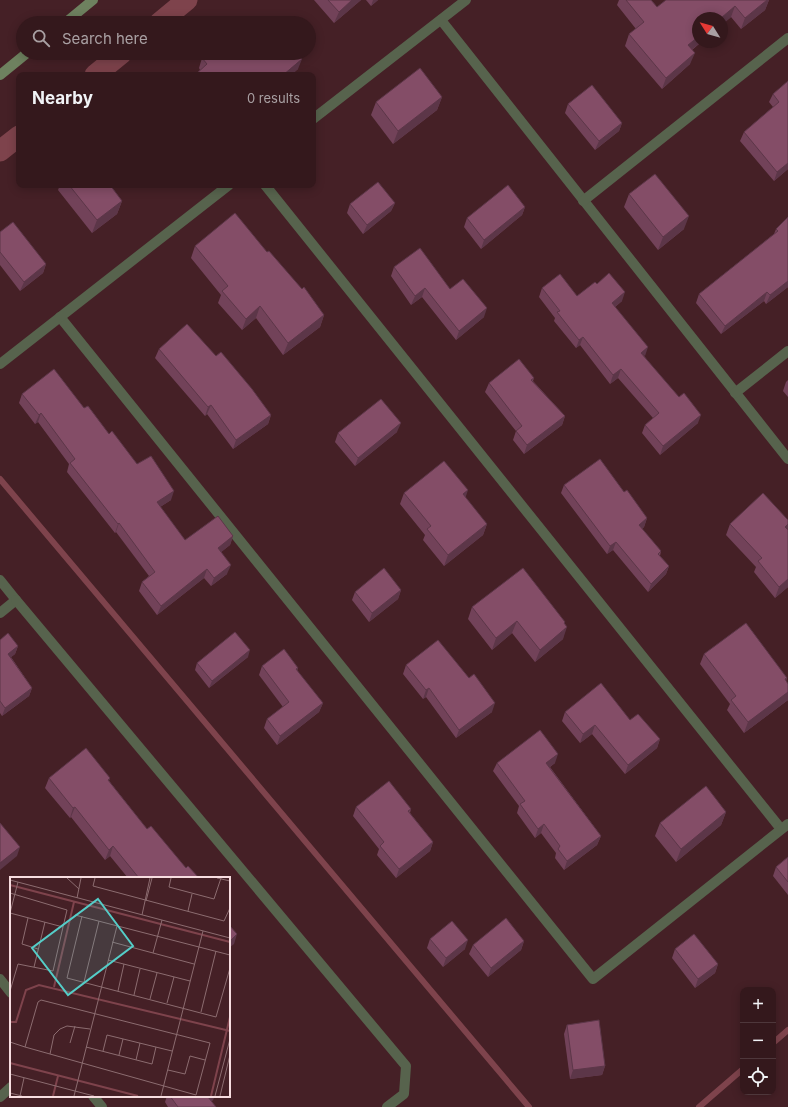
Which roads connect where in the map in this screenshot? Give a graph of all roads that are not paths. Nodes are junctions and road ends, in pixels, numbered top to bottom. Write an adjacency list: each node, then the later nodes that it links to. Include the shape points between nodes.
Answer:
1 (93, 0): 3 (street)
2 (466, 0): 4 (street)
3 (74, 16)
4 (440, 20): 8 (street); 11 (street)
5 (788, 38): 11 (street)
6 (18, 60): 7 (street)
7 (0, 75)
8 (316, 117)
9 (225, 188): 12 (street)
10 (267, 188): 20 (street)
11 (583, 201): 15 (street)
12 (60, 317): 14 (street); 20 (street, via 593,979)
13 (788, 351): 15 (street)
14 (0, 364)
15 (735, 393): 16 (street)
16 (788, 460)
17 (0, 580): 18 (street)
18 (16, 600): 19 (street); 27 (street, via 406,1066 404,1094)
19 (0, 613)
20 (784, 826)
21 (0, 979): 22 (street)
22 (10, 992)
23 (10, 1088): 24 (street)
24 (0, 1097)
25 (94, 1097): 26 (street)
26 (102, 1107)
27 (387, 1107)

